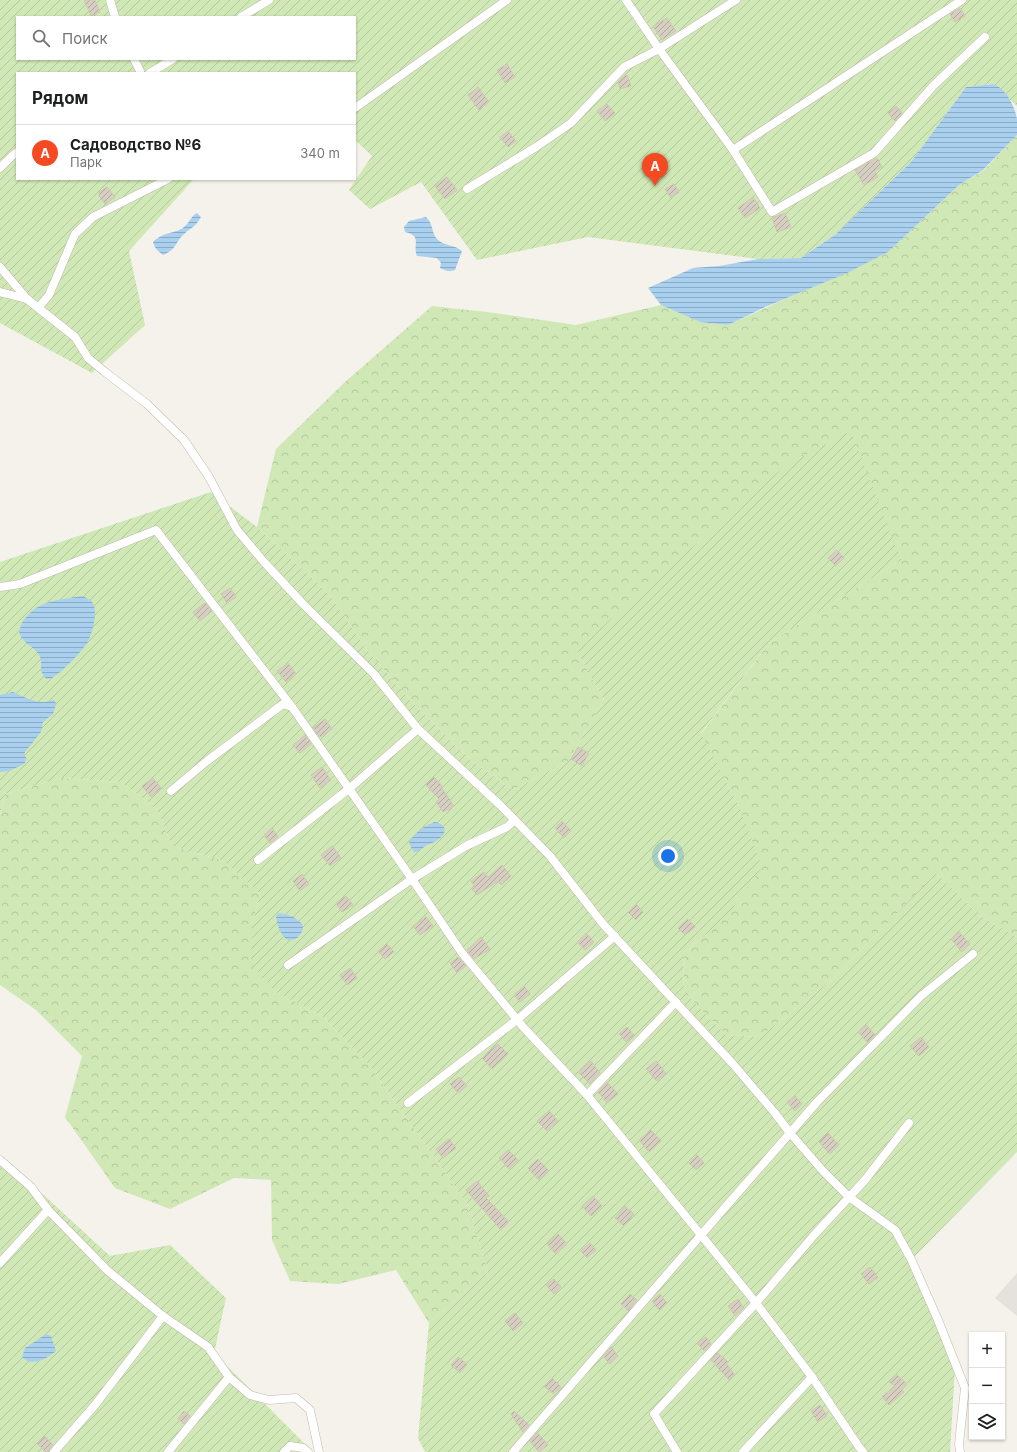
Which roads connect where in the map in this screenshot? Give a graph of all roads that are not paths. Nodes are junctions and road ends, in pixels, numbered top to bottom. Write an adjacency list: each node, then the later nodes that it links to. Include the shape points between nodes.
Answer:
1 (110, 0): 7 (lane)
2 (268, 0): 8 (lane)
3 (507, 0): 15 (lane)
4 (626, 0): 10 (lane)
5 (736, 0): 10 (lane)
6 (962, 0): 16 (lane)
7 (115, 16)
8 (243, 16)
9 (985, 37): 16 (lane, via 934,84 874,154 772,212)
10 (659, 49): 16 (lane); 20 (lane, via 624,67 571,123)
11 (134, 60): 13 (lane)
12 (171, 60): 14 (lane)
13 (140, 72)
14 (152, 72)
15 (356, 107)
16 (733, 150)
17 (16, 153): 18 (lane)
18 (0, 168)
19 (166, 180): 24 (lane, via 93,217 75,234 50,295)
20 (467, 189)
21 (0, 267): 23 (lane)
22 (0, 292): 23 (lane)
23 (27, 299): 24 (lane)
24 (38, 308): 27 (lane, via 75,337 88,358 147,404 184,440 209,477 238,530 303,604 374,674)
25 (0, 587): 26 (lane, via 20,584 156,530)
26 (292, 707): 28 (lane); 29 (lane, via 283,704)
27 (418, 729): 28 (lane); 30 (lane)
28 (350, 788): 31 (lane); 32 (lane)
29 (171, 791)
30 (515, 820): 32 (lane, via 507,827 466,846); 33 (lane, via 550,856)
31 (258, 860)
32 (412, 879): 35 (lane); 37 (lane, via 462,953)
33 (615, 936): 36 (lane); 37 (lane)
34 (973, 954): 41 (lane, via 921,996)
35 (288, 965)
36 (676, 1002): 38 (lane); 41 (lane, via 733,1064)
37 (518, 1019): 38 (lane); 39 (lane)
38 (587, 1095): 45 (lane)
39 (408, 1103)
40 (909, 1123): 43 (lane)
41 (790, 1133): 43 (lane); 45 (lane)
42 (0, 1160): 44 (lane, via 31,1187)
43 (850, 1197): 47 (lane); 60 (lane, via 895,1230 938,1320 965,1388)
44 (48, 1210): 46 (lane); 48 (lane, via 108,1271)
45 (701, 1235): 47 (lane); 57 (lane)
46 (0, 1263)
47 (756, 1303): 50 (lane); 58 (lane, via 654,1414)
48 (163, 1316): 49 (lane, via 208,1347); 52 (lane)
49 (229, 1377): 53 (lane); 56 (lane, via 250,1395 270,1400 296,1398 310,1410)
50 (812, 1377): 51 (lane); 59 (lane)
51 (859, 1450)
52 (54, 1452)
53 (168, 1452)
54 (284, 1452): 55 (lane, via 290,1446 303,1448)
55 (308, 1452)
56 (320, 1452)
57 (513, 1452)
58 (677, 1452)
59 (743, 1452)
60 (960, 1452)

